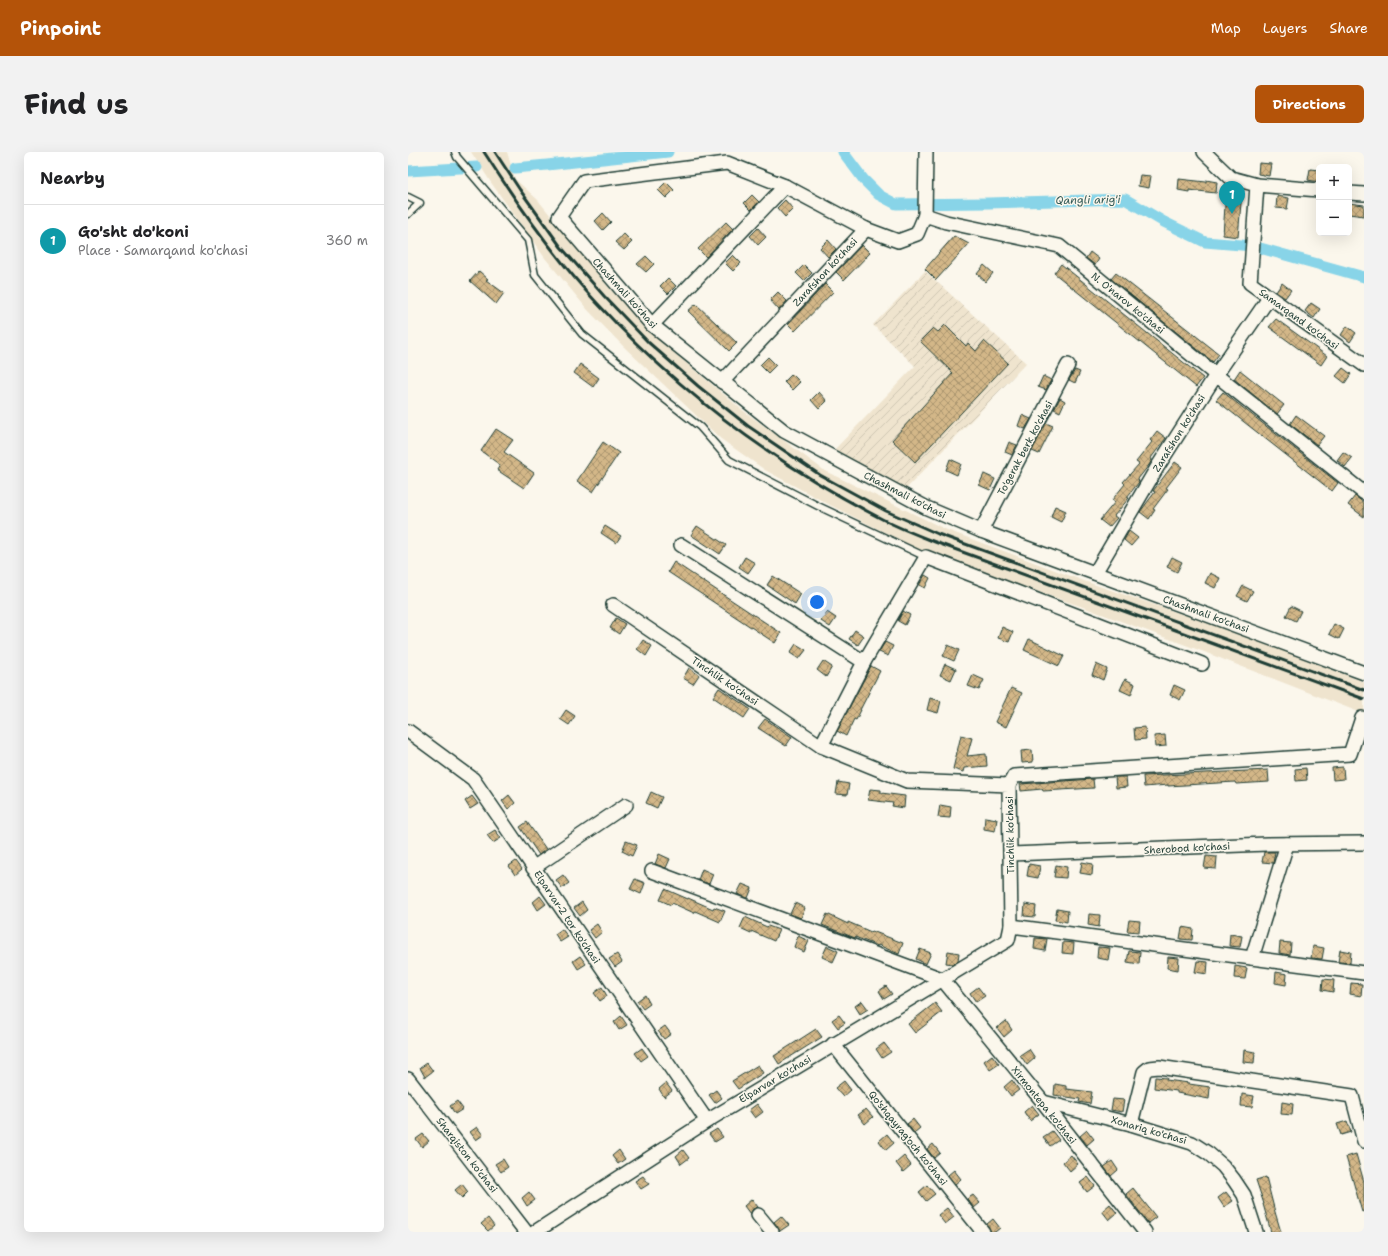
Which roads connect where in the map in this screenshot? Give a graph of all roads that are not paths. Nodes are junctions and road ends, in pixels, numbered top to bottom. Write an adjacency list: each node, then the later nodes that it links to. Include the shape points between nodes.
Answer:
1 (926, 152): 12 (street)
2 (1204, 152): 5 (street, via 1231,178)
3 (456, 154): 23 (lane, via 528,240 535,275 582,334 700,427 729,460)
4 (584, 181): 6 (street, Zarafshon ko'chasi, via 727,163); 15 (street, Chashmali ko'chasi, via 559,217)
5 (1256, 184): 7 (street); 14 (street, Samarqand ko'chasi, via 1250,283)
6 (785, 186): 13 (street, Zarafshon ko'chasi); 15 (street)
7 (1316, 190)
8 (1352, 193): 9 (street)
9 (1364, 194)
10 (408, 197): 11 (lane, via 420,203)
11 (408, 214)
12 (925, 215): 13 (street, via 917,234 898,242); 18 (street, N. O'narov ko'chasi, via 946,222 1059,246)
13 (866, 229): 19 (street, Zarafshon ko'chasi)
14 (1269, 298): 17 (street, Samarqand ko'chasi); 18 (street, Zarafshon ko'chasi)
15 (652, 325): 19 (street, Chashmali ko'chasi)
16 (1068, 365): 21 (street, To'gerak berk ko'chasi)
17 (1364, 365)
18 (1216, 375): 20 (street, N. O'narov ko'chasi); 24 (street, Zarafshon ko'chasi, via 1158,466)
19 (722, 382): 21 (street, Chashmali ko'chasi, via 784,431 920,504)
20 (1364, 493)
21 (981, 531): 24 (street, Chashmali ko'chasi)
22 (681, 545): 26 (street)
23 (926, 557): 26 (street); 27 (street)
24 (1095, 573): 28 (street, Chashmali ko'chasi)
25 (613, 605): 31 (street, Tinchlik ko'chasi)
26 (864, 662): 31 (street)
27 (1202, 664)
28 (1364, 673)
29 (1362, 718): 32 (street, via 1350,754 1014,776)
30 (408, 731): 37 (street, Elparvar-2 tor ko'chasi, via 473,779)
31 (821, 746): 32 (street, Tinchlik ko'chasi, via 907,781)
32 (1009, 785): 36 (street, Tinchlik ko'chasi)
33 (626, 805): 37 (street)
34 (1364, 842): 35 (street, Sherobod ko'chasi)
35 (1287, 844): 36 (street, Sherobod ko'chasi); 40 (street)
36 (1010, 854): 39 (street, Tinchlik ko'chasi)
37 (533, 868): 47 (street, Elparvar-2 tor ko'chasi)
38 (652, 871): 42 (street)
39 (1011, 926): 40 (street); 42 (street, Elparvar ko'chasi, via 1008,940)
40 (1252, 958): 41 (street)
41 (1364, 973)
42 (942, 979): 43 (street, Elparvar ko'chasi); 46 (street, Xirmontepa ko'chasi)
43 (833, 1044): 47 (street, Elparvar ko'chasi); 54 (street, Qo'shqayrag'och ko'chasi)
44 (408, 1079): 51 (street, Sharqiston ko'chasi)
45 (1358, 1096): 48 (street, via 1152,1067 1144,1072); 49 (street)
46 (1043, 1102): 48 (street, Xonariq ko'chasi); 55 (street, Xirmontepa ko'chasi)
47 (707, 1121): 52 (street, Elparvar ko'chasi)
48 (1131, 1124): 56 (street, Xonariq ko'chasi, via 1192,1143 1223,1166 1244,1195)
49 (1364, 1141)
50 (758, 1215): 53 (street)
51 (526, 1232)
52 (535, 1232)
53 (772, 1232)
54 (983, 1232)
55 (1145, 1232)
56 (1256, 1232)

